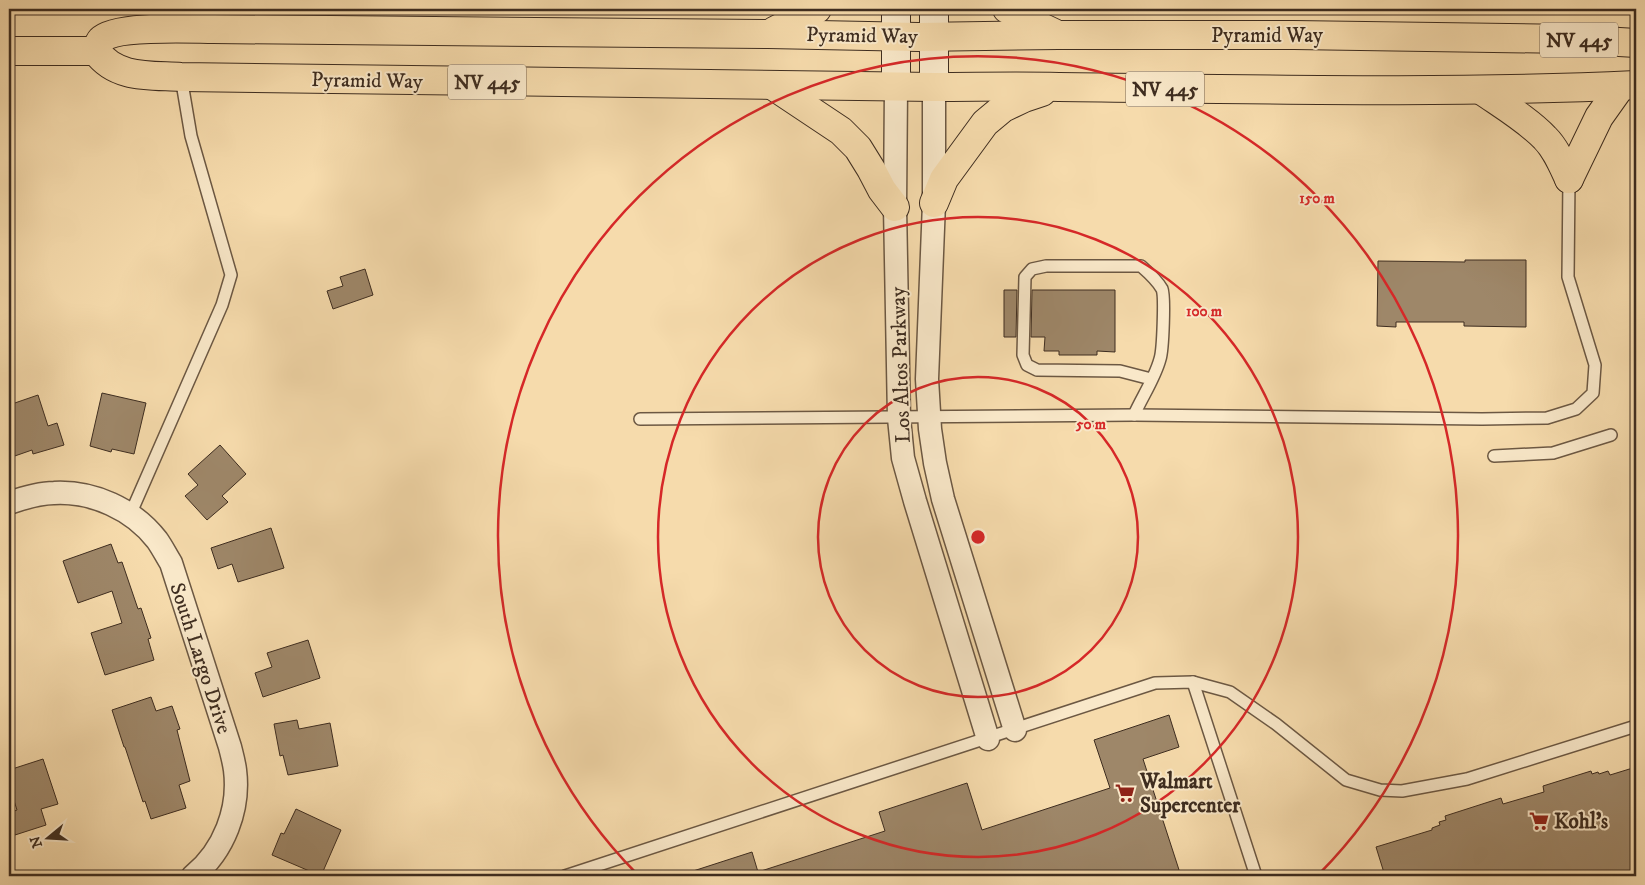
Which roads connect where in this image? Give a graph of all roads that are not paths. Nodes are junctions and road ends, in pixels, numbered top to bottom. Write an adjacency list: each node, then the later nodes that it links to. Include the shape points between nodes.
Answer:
1 (817, 9): 5 (main road)
2 (896, 9): 7 (main road, Los Altos Parkway)
3 (934, 9): 8 (main road, Los Altos Parkway)
4 (1008, 9): 6 (main road)
5 (768, 34): 7 (main road, Pyramid Way / NV 445); 11 (main road, Pyramid Way / NV 445, via 132,30 111,34 101,40)
6 (1058, 35): 8 (main road, Pyramid Way / NV 445); 9 (main road, Pyramid Way / NV 445, via 1569,39)
7 (896, 36): 8 (main road, Pyramid Way / NV 445); 15 (main road, Los Altos Parkway)
8 (934, 36): 16 (main road, Los Altos Parkway)
9 (1636, 43)
10 (9, 51): 11 (main road)
11 (96, 51): 12 (main road, Pyramid Way / NV 445, via 116,69 136,74)
12 (181, 77): 13 (main road, Pyramid Way / NV 445); 30 (lane, via 191,136 230,275 222,305)
13 (772, 85): 15 (main road, Pyramid Way / NV 445); 21 (main road, via 841,131 858,148)
14 (1628, 86): 18 (main road, Pyramid Way / NV 445); 19 (main road, via 1599,117)
15 (896, 87): 16 (main road, Pyramid Way / NV 445); 21 (street, Los Altos Parkway)
16 (934, 87): 17 (main road, Pyramid Way / NV 445); 20 (street, Los Altos Parkway)
17 (1057, 87): 18 (main road, Pyramid Way / NV 445); 20 (main road, via 1003,108 985,123 944,178)
18 (1481, 90): 19 (main road, via 1544,138 1559,157)
19 (1569, 179): 23 (lane, via 1568,277 1595,365 1593,393 1576,409 1547,418 1482,419)
20 (934, 203): 24 (street, Los Altos Parkway, via 927,379)
21 (895, 207): 25 (street, Los Altos Parkway)
22 (1151, 379): 22 (lane, via 1162,351 1163,291 1141,266 1046,266 1032,269 1025,277 1023,355 1027,365 1037,370 1120,371); 23 (lane)
23 (1134, 415): 24 (lane)
24 (929, 417): 25 (lane); 33 (street, Los Altos Parkway, via 943,499)
25 (899, 418): 26 (lane); 34 (street, Los Altos Parkway, via 904,458 915,501)
26 (640, 419)
27 (1611, 434): 28 (lane, via 1554,453)
28 (1494, 456)
29 (9, 503): 30 (street, South Largo Drive, via 54,493 80,494 105,501)
30 (130, 515): 35 (street, South Largo Drive, via 157,540 171,563 235,770 236,794 231,820 221,843)
31 (1193, 682): 32 (lane, via 1230,692 1346,780 1380,790 1402,791 1467,779); 33 (lane, via 1155,684); 37 (lane)
32 (1636, 726)
33 (1015, 730): 34 (lane)
34 (988, 739): 36 (lane)
35 (193, 876)
36 (565, 876)
37 (1256, 876)

